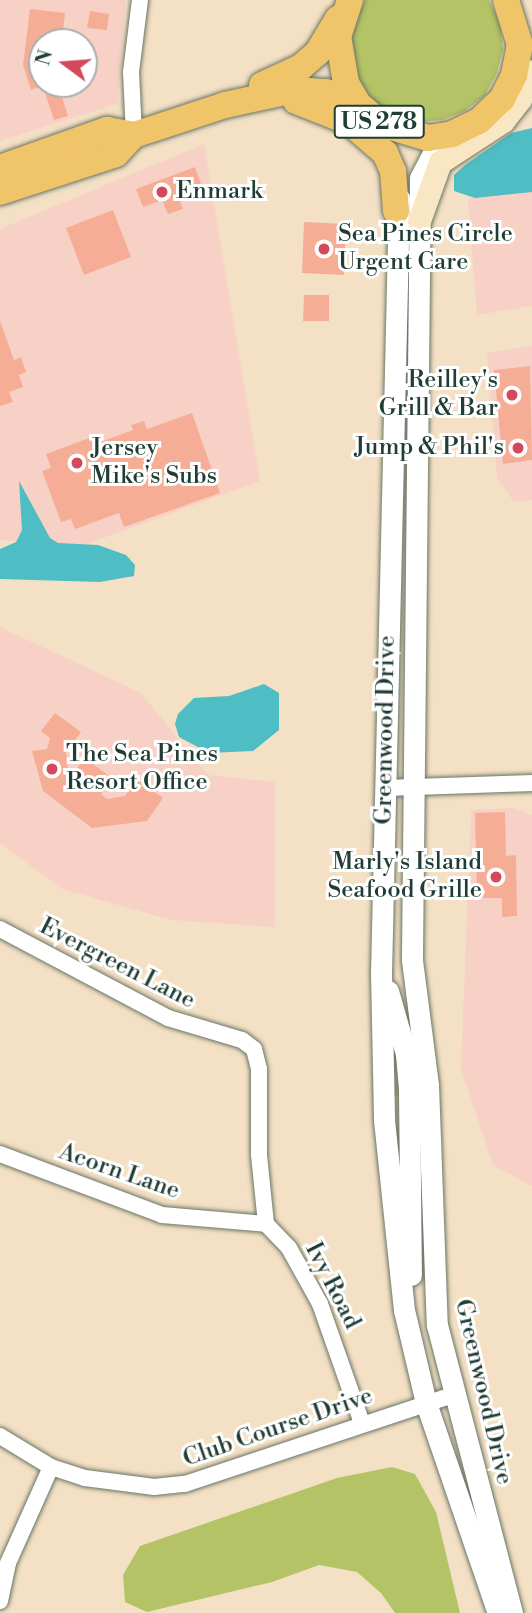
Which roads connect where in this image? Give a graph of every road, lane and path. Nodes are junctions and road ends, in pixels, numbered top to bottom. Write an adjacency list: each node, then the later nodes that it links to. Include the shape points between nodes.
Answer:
1 (140, 0): 8 (street, via 131,72)
2 (506, 0): 4 (highway, US 278)
3 (341, 4): 5 (highway, US 278, via 338,60); 6 (highway, US 278, via 318,52 301,67)
4 (527, 58): 9 (highway, US 278, via 487,114); 12 (main road, via 520,99 503,121 440,162)
5 (358, 103): 6 (highway, US 278, via 326,92 295,90); 7 (highway, US 278)
6 (225, 105): 8 (highway, US 278); 12 (highway, via 298,102 349,122 390,162)
7 (382, 124): 9 (highway, US 278, via 404,134); 12 (street, Greenwood Drive, via 402,166)
8 (134, 135): 10 (highway, US 278, via 107,130); 11 (highway, US 278, via 116,154)
9 (442, 136): 12 (street, Greenwood Drive, via 422,168)
10 (0, 168)
11 (0, 192)
12 (407, 216): 14 (street, Greenwood Drive); 15 (street, Greenwood Drive)
13 (532, 783): 14 (street)
14 (412, 787): 15 (street); 21 (street, Greenwood Drive, via 410,912 430,1120 433,1287)
15 (385, 788): 17 (street, Greenwood Drive)
16 (0, 929): 19 (street, Evergreen Lane, via 168,1018 235,1037 254,1049 259,1069 259,1155)
17 (381, 973): 20 (street, Greenwood Drive, via 384,1120 397,1259); 20 (street, Greenwood Drive, via 400,1030 409,1090)
18 (0, 1154): 19 (street, Acorn Lane, via 162,1215)
19 (267, 1224): 23 (street, Ivy Road, via 289,1248 320,1304)
20 (415, 1351): 22 (street, Greenwood Drive)
21 (452, 1395): 22 (street, Club Course Drive); 28 (street, Greenwood Drive)
22 (426, 1403): 23 (street, Club Course Drive); 27 (street, Greenwood Drive)
23 (362, 1423): 25 (street, Club Course Drive, via 185,1484 121,1485)
24 (0, 1436): 25 (street, Club Course Drive)
25 (51, 1467): 26 (street, via 8,1563)
26 (0, 1601)
27 (498, 1613)
28 (512, 1613)

